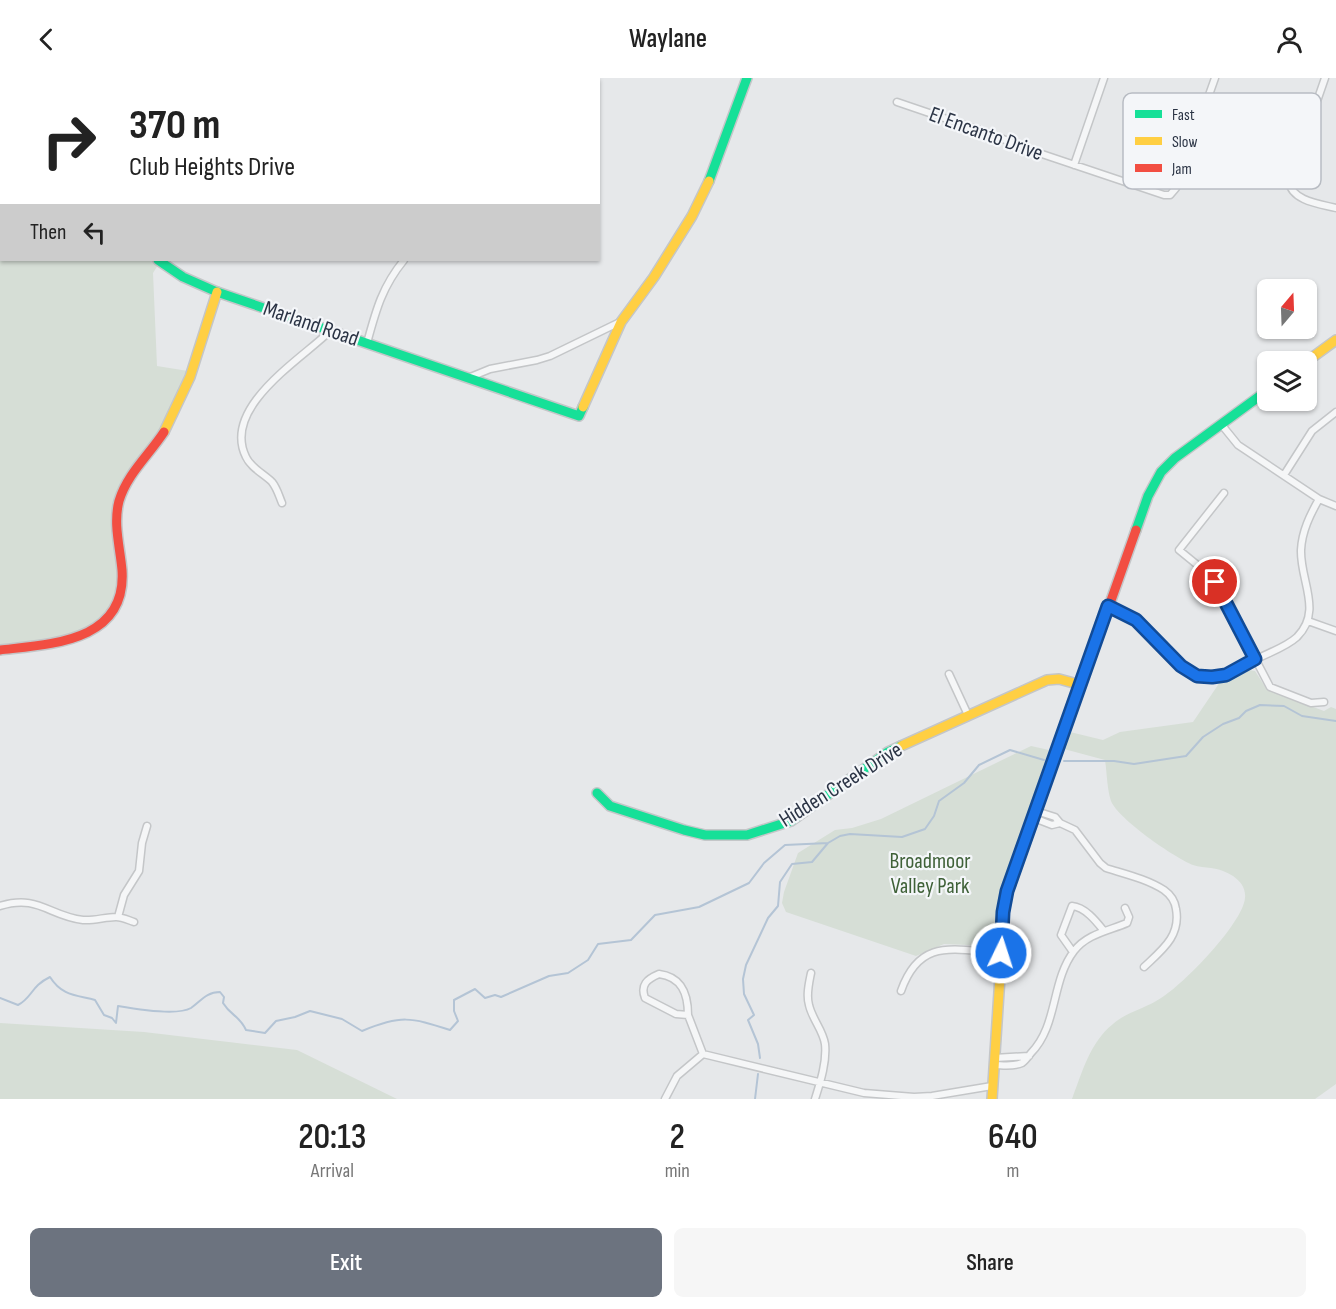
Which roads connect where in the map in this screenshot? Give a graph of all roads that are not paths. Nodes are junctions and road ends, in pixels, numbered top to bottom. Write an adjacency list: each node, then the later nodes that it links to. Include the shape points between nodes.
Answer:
1 (747, 78): 17 (street, Marland Road, via 712,175 692,216)
2 (1104, 78): 8 (street)
3 (1215, 78): 5 (street, El Encanto Drive)
4 (1325, 78): 6 (street)
5 (1210, 93)
6 (1320, 93)
7 (897, 102): 8 (street, El Encanto Drive)
8 (1074, 165): 9 (street, El Encanto Drive)
9 (1123, 181)
10 (1146, 189): 11 (street, El Encanto Drive, via 1164,195)
11 (1175, 189)
12 (1291, 189): 13 (street, via 1297,196)
13 (1336, 208)
14 (159, 261): 16 (street, Marland Road)
15 (403, 261): 20 (street, via 379,299)
16 (217, 292): 18 (street, Marland Road); 34 (street, via 180,403 119,502 122,580 108,617 92,633 75,639)
17 (621, 322): 22 (street, Marland Road, via 550,356); 22 (street, Marland Road, via 579,416)
18 (330, 331): 20 (street, Marland Road); 29 (street, via 268,385 245,422 244,455 273,483)
19 (1336, 340): 21 (street)
20 (367, 343): 22 (street, Marland Road)
21 (1317, 354)
22 (468, 378)
23 (1257, 398): 25 (street)
24 (1336, 412): 26 (street, via 1312,431)
25 (1221, 424): 26 (street, via 1238,445); 31 (street, via 1161,472 1148,496)
26 (1284, 475): 28 (street)
27 (1224, 493): 35 (street, via 1179,550 1215,582)
28 (1319, 499): 30 (street); 32 (street, via 1304,530 1301,548 1311,604)
29 (282, 503)
30 (1336, 506)
31 (1108, 606): 35 (street, via 1136,620 1181,666 1197,676 1226,675); 37 (street)
32 (1308, 621): 33 (street); 35 (street, via 1295,639)
33 (1336, 631)
34 (0, 650)
35 (1255, 659): 38 (street, via 1274,690 1311,703)
36 (949, 674): 39 (street)
37 (1081, 685): 39 (street, Hidden Creek Drive, via 1047,680); 41 (street)
38 (1324, 702)
39 (968, 715): 40 (street, Hidden Creek Drive, via 888,752 791,821 747,835 705,835 684,830 610,806)
40 (597, 793)
41 (1035, 815): 49 (street, via 1005,900); 50 (street, via 1055,817 1079,833 1106,868 1169,894 1175,903 1176,928)
42 (147, 826): 45 (street, via 139,870 124,895)
43 (0, 906): 45 (street, via 29,902 85,920)
44 (1125, 908): 47 (street, via 1127,923)
45 (118, 917): 46 (street)
46 (134, 922)
47 (1104, 931): 48 (street); 48 (street, via 1079,907 1072,906 1061,935)
48 (1073, 952): 55 (street, via 1041,1042 1029,1056)
49 (1001, 953): 52 (street, via 936,951 911,969); 55 (street)
50 (1144, 967)
51 (811, 973): 56 (street, via 809,1005 825,1051)
52 (901, 991)
53 (688, 1015): 53 (street, via 688,1002 676,980 659,974 644,984 642,990 651,1003); 54 (street)
54 (704, 1053): 56 (street); 58 (street, via 673,1081)
55 (994, 1061): 57 (street)
56 (820, 1083): 57 (street, via 864,1093 914,1097); 59 (street)
57 (992, 1086): 60 (street)
58 (665, 1099)
59 (814, 1099)
60 (992, 1099)

